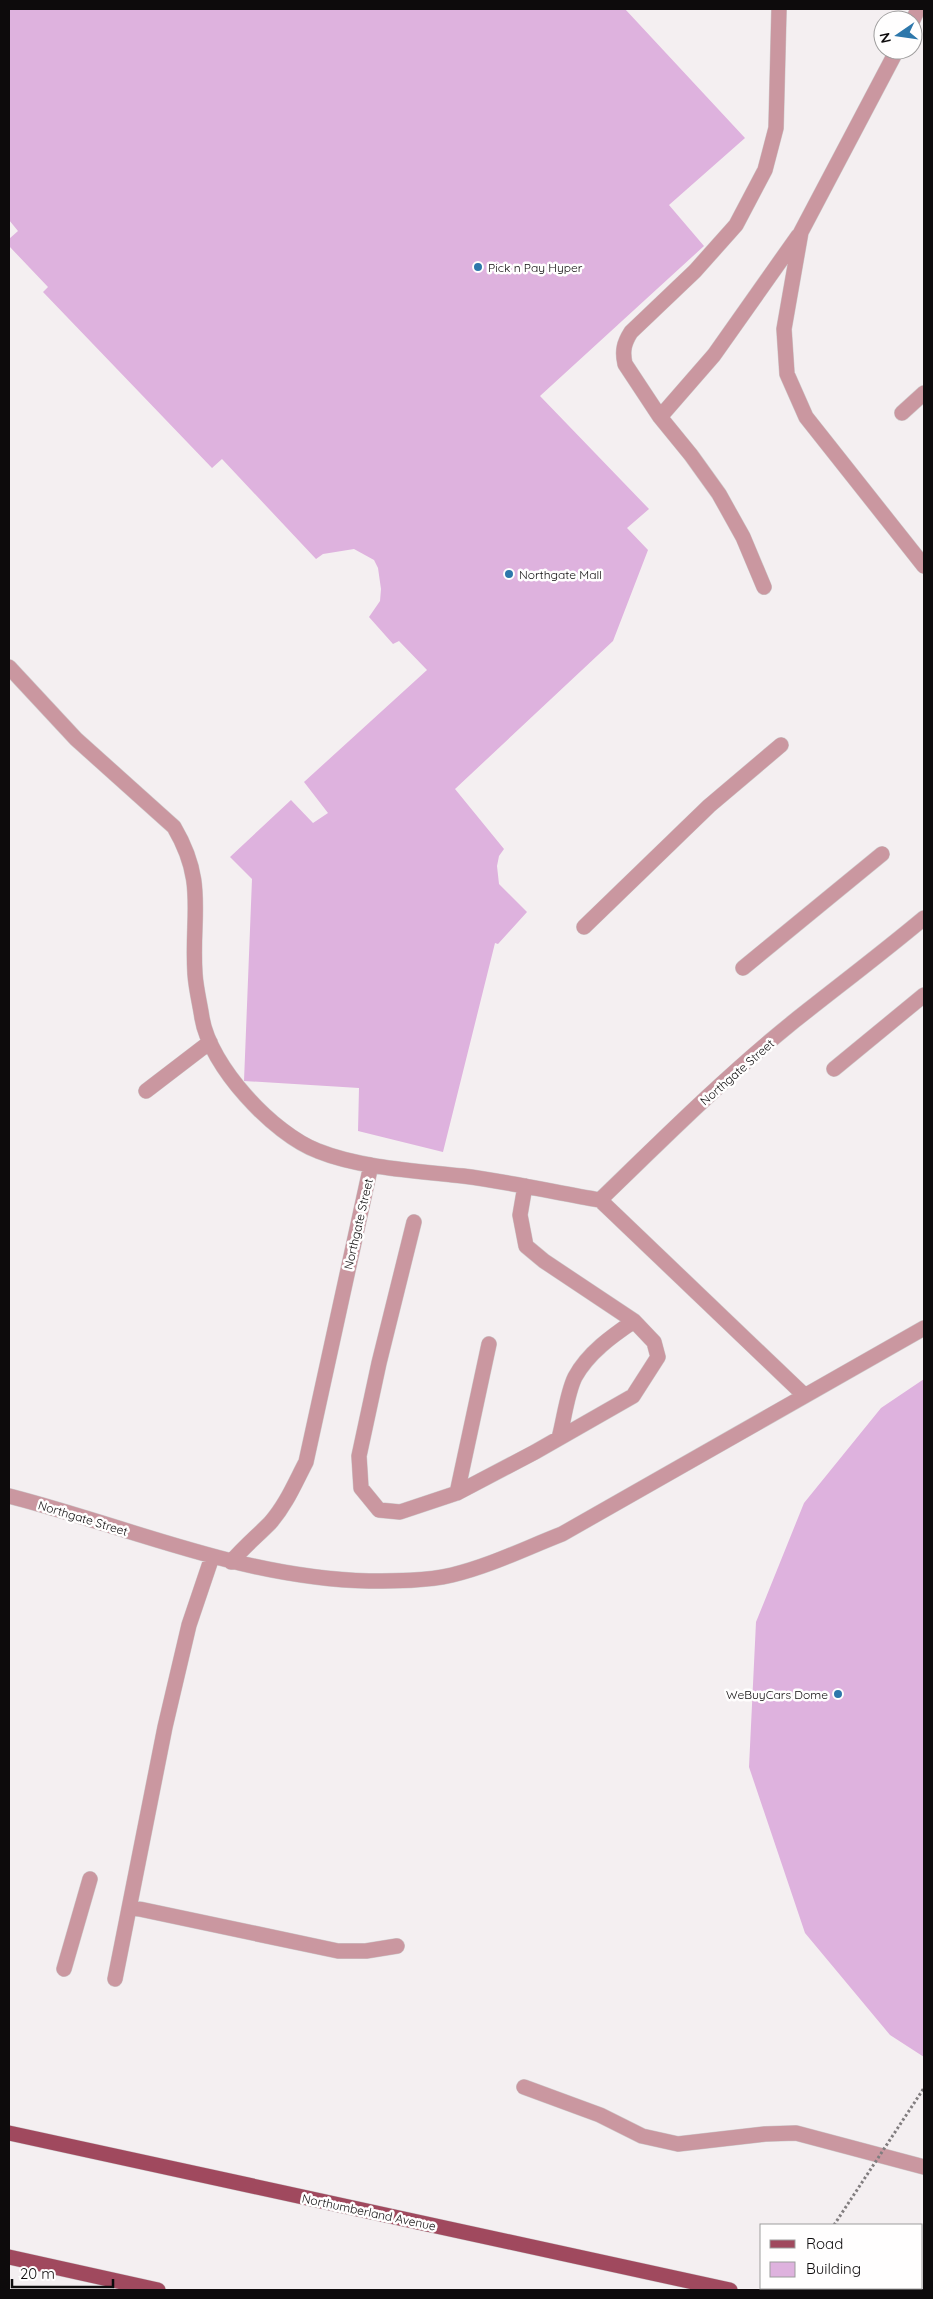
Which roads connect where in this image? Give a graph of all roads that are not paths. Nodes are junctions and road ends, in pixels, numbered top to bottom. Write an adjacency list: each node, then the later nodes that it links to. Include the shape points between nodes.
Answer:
1 (779, 9): 6 (lane, via 776,128 765,170 736,225 624,342 625,364)
2 (892, 60): 3 (lane)
3 (800, 232): 6 (lane, via 714,356); 7 (lane, via 784,328 787,374 806,417)
4 (924, 393): 5 (lane)
5 (902, 413)
6 (660, 417): 8 (lane, via 719,494 743,537)
7 (924, 566)
8 (764, 587)
9 (9, 667): 16 (lane, via 76,740 167,820 181,839 194,874 197,897 195,974 204,1028)
10 (781, 745): 13 (lane, via 709,806)
11 (882, 854): 14 (lane)
12 (924, 918): 21 (lane, Northgate Street, via 721,1084)
13 (584, 927)
14 (743, 968)
15 (924, 994): 17 (lane)
16 (210, 1042): 18 (lane); 19 (lane, via 244,1095 298,1142 318,1152)
17 (834, 1069)
18 (146, 1091)
19 (371, 1165): 20 (lane, Northgate Street); 31 (lane, Northgate Street, via 306,1462 287,1500)
20 (525, 1186): 21 (lane, Northgate Street); 23 (lane, via 520,1215 526,1246)
21 (600, 1200): 26 (lane)
22 (414, 1222): 28 (lane, via 359,1456 361,1488 379,1510 400,1512)
23 (634, 1321): 27 (lane, via 606,1341 574,1378); 27 (lane, via 654,1342 658,1357 633,1396)
24 (924, 1328): 26 (lane)
25 (489, 1344): 28 (lane)
26 (804, 1395): 31 (lane, via 562,1534 451,1575 392,1581 338,1580)
27 (559, 1438): 28 (lane)
28 (457, 1493)
29 (9, 1496): 30 (lane, Northgate Street)
30 (212, 1557): 31 (lane, Northgate Street); 33 (lane, via 187,1634 165,1727)
31 (231, 1562)
32 (90, 1879): 35 (lane)
33 (130, 1907): 34 (lane, via 338,1951); 36 (lane)
34 (397, 1946)
35 (64, 1969)
36 (115, 1980)
37 (524, 2087): 39 (lane, via 600,2115 642,2136 678,2144 796,2133)
38 (9, 2133): 42 (main road, Northumberland Avenue)
39 (924, 2167)
40 (9, 2257): 41 (main road)
41 (158, 2290)
42 (730, 2290)

